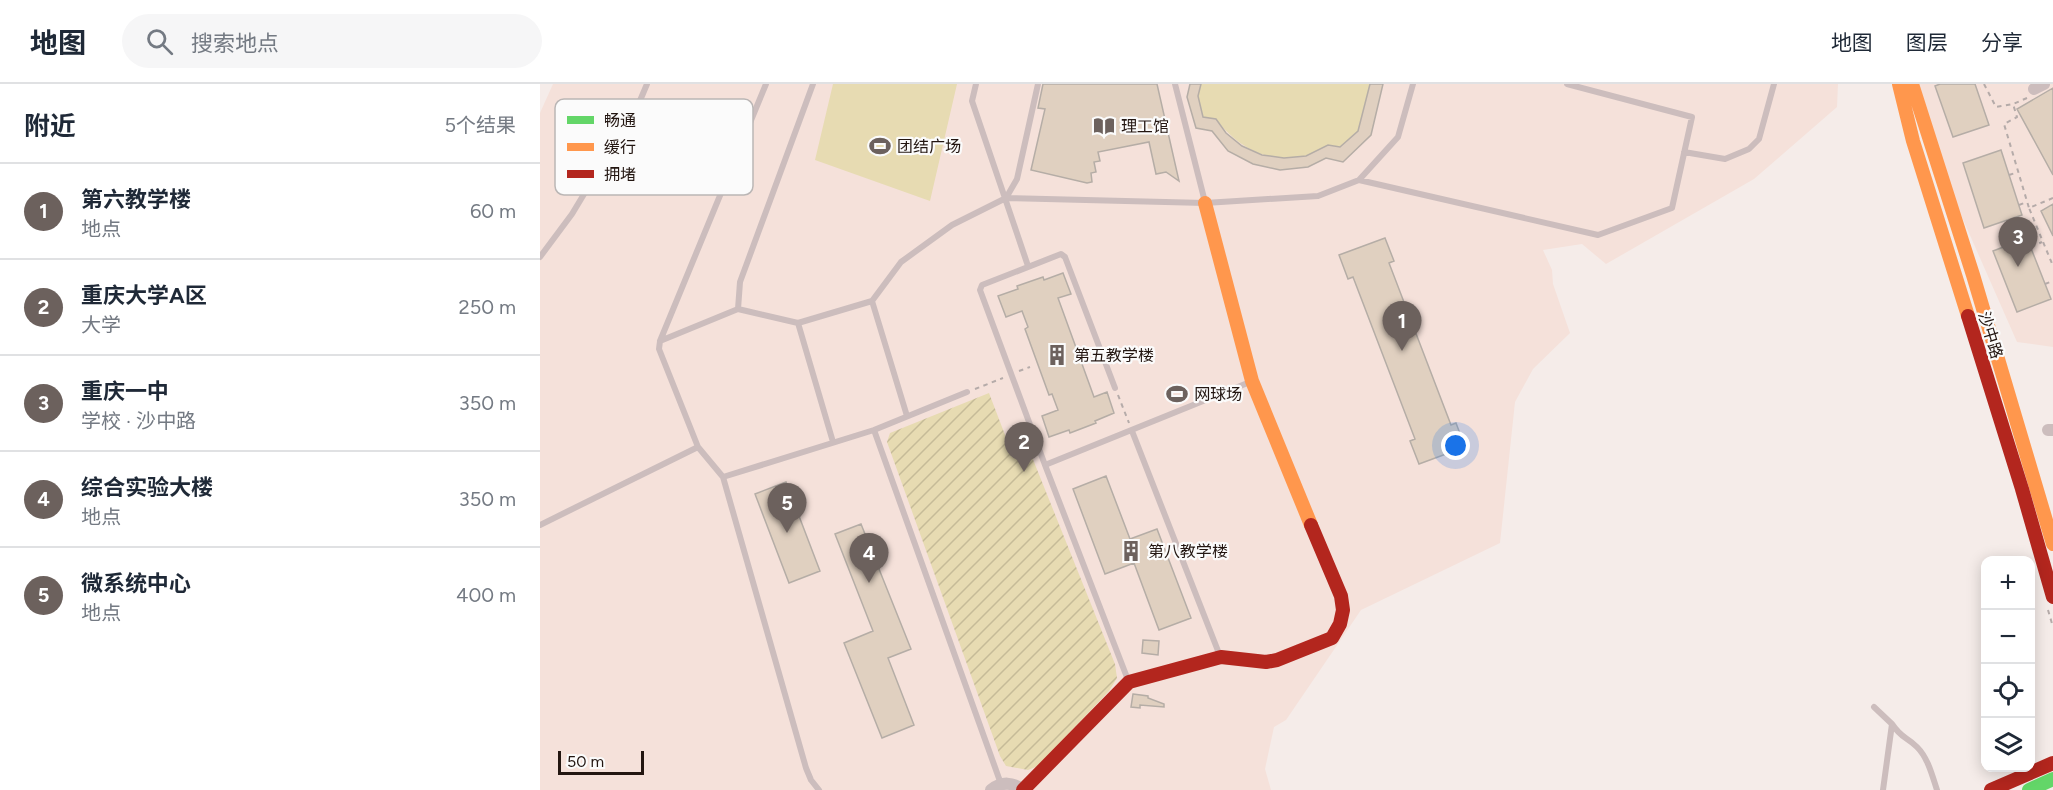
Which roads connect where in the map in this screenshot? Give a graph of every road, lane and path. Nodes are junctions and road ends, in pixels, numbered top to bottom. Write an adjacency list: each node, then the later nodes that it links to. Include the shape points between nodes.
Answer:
1 (647, 84): 14 (lane)
2 (766, 84): 16 (lane)
3 (813, 84): 37 (lane, via 740,282)
4 (976, 84): 23 (lane, via 972,101)
5 (1038, 84): 23 (lane, via 1017,179)
6 (1175, 84): 26 (lane)
7 (1413, 84): 20 (lane, via 1398,137)
8 (1566, 84): 17 (lane, via 1692,117)
9 (1774, 84): 17 (lane, via 1759,139 1749,149 1725,159)
10 (1899, 84): 54 (main road, 沙中路)
11 (1912, 84): 53 (main road, 沙中路)
12 (1984, 84): 15 (path, via 1996,107)
13 (2037, 89): 15 (path)
14 (641, 99)
15 (2013, 104): 18 (path, via 2017,117 2004,124)
16 (753, 116)
17 (1684, 152): 20 (lane, via 1672,208 1598,236)
18 (2018, 172): 19 (path); 25 (path)
19 (2009, 175)
20 (1359, 180): 26 (lane, via 1318,196)
21 (583, 195): 31 (lane)
22 (720, 195): 39 (lane)
23 (1006, 198): 26 (lane); 32 (lane); 36 (lane, via 952,225 901,262)
24 (2053, 198): 28 (path)
25 (2027, 202): 27 (path); 28 (path)
26 (1205, 203): 42 (main road)
27 (2019, 204)
28 (2029, 208): 29 (path)
29 (2043, 242): 30 (path); 33 (path)
30 (2031, 247)
31 (540, 257)
32 (1028, 266): 41 (lane, via 986,282 980,290); 43 (lane, via 1061,254 1065,257)
33 (2053, 266)
34 (2053, 281): 35 (path)
35 (2045, 284)
36 (872, 301): 38 (lane); 45 (lane)
37 (738, 309): 38 (lane); 39 (lane)
38 (798, 323): 48 (lane)
39 (660, 341): 49 (lane, via 662,358)
40 (1030, 367): 41 (path)
41 (1011, 375): 44 (path); 50 (lane)
42 (1252, 381): 47 (lane); 55 (main road, via 1341,596 1343,610 1332,638 1277,660)
43 (1115, 388): 47 (path)
44 (967, 392): 45 (lane)
45 (907, 417): 46 (lane)
46 (874, 430): 48 (lane); 61 (lane)
47 (1132, 431): 50 (lane); 55 (lane)
48 (833, 442): 51 (lane)
49 (698, 447): 51 (lane); 52 (lane)
50 (1045, 465): 56 (lane)
51 (723, 477): 62 (lane, via 806,768)
52 (540, 525)
53 (2053, 544)
54 (2053, 597)
55 (1221, 657): 56 (main road)
56 (1129, 682): 63 (main road)
57 (1874, 707): 58 (lane)
58 (1892, 724): 64 (lane); 65 (lane, via 1928,763)
59 (2053, 763): 66 (main road)
60 (2053, 779): 67 (main road)
61 (996, 787): 63 (street, via 1009,783)
62 (819, 790)
63 (1023, 790)
64 (1883, 790)
65 (1937, 790)
66 (1991, 790)
67 (2029, 790)

